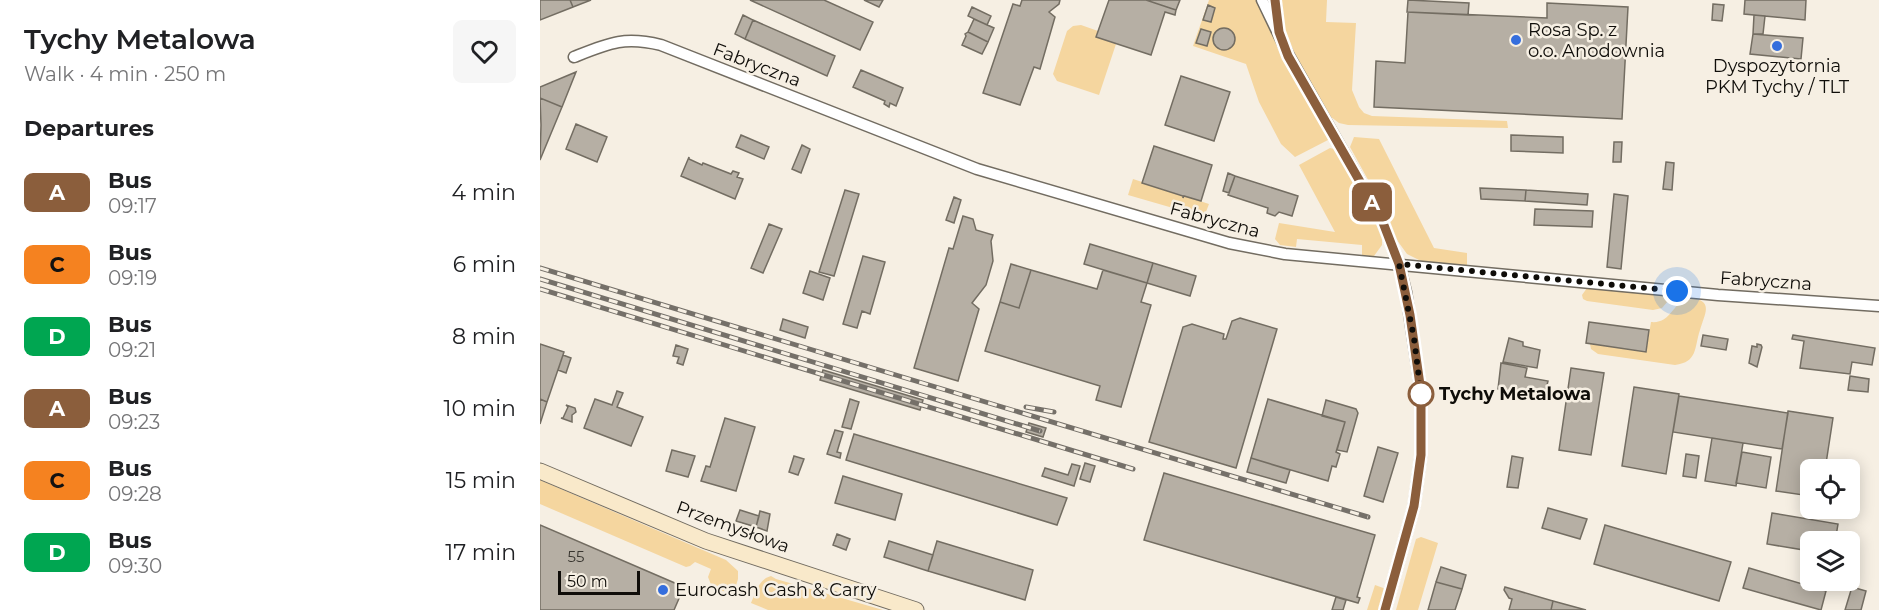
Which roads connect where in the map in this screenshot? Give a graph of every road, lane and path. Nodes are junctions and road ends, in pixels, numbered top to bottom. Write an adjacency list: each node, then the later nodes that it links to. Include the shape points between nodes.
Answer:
1 (1262, 0): 3 (street)
2 (1275, 0): 3 (street)
3 (1279, 32): 5 (street, via 1288,56 1382,220)
4 (574, 57): 5 (street, Fabryczna, via 620,41 661,45 977,169 1230,243 1285,254)
5 (1399, 264): 6 (street, Fabryczna, via 1718,295); 9 (street, via 1418,363 1421,455 1414,506)
6 (1879, 306)
7 (540, 471): 8 (street, Przemysłowa, via 706,541)
8 (916, 610)
9 (1385, 610)

